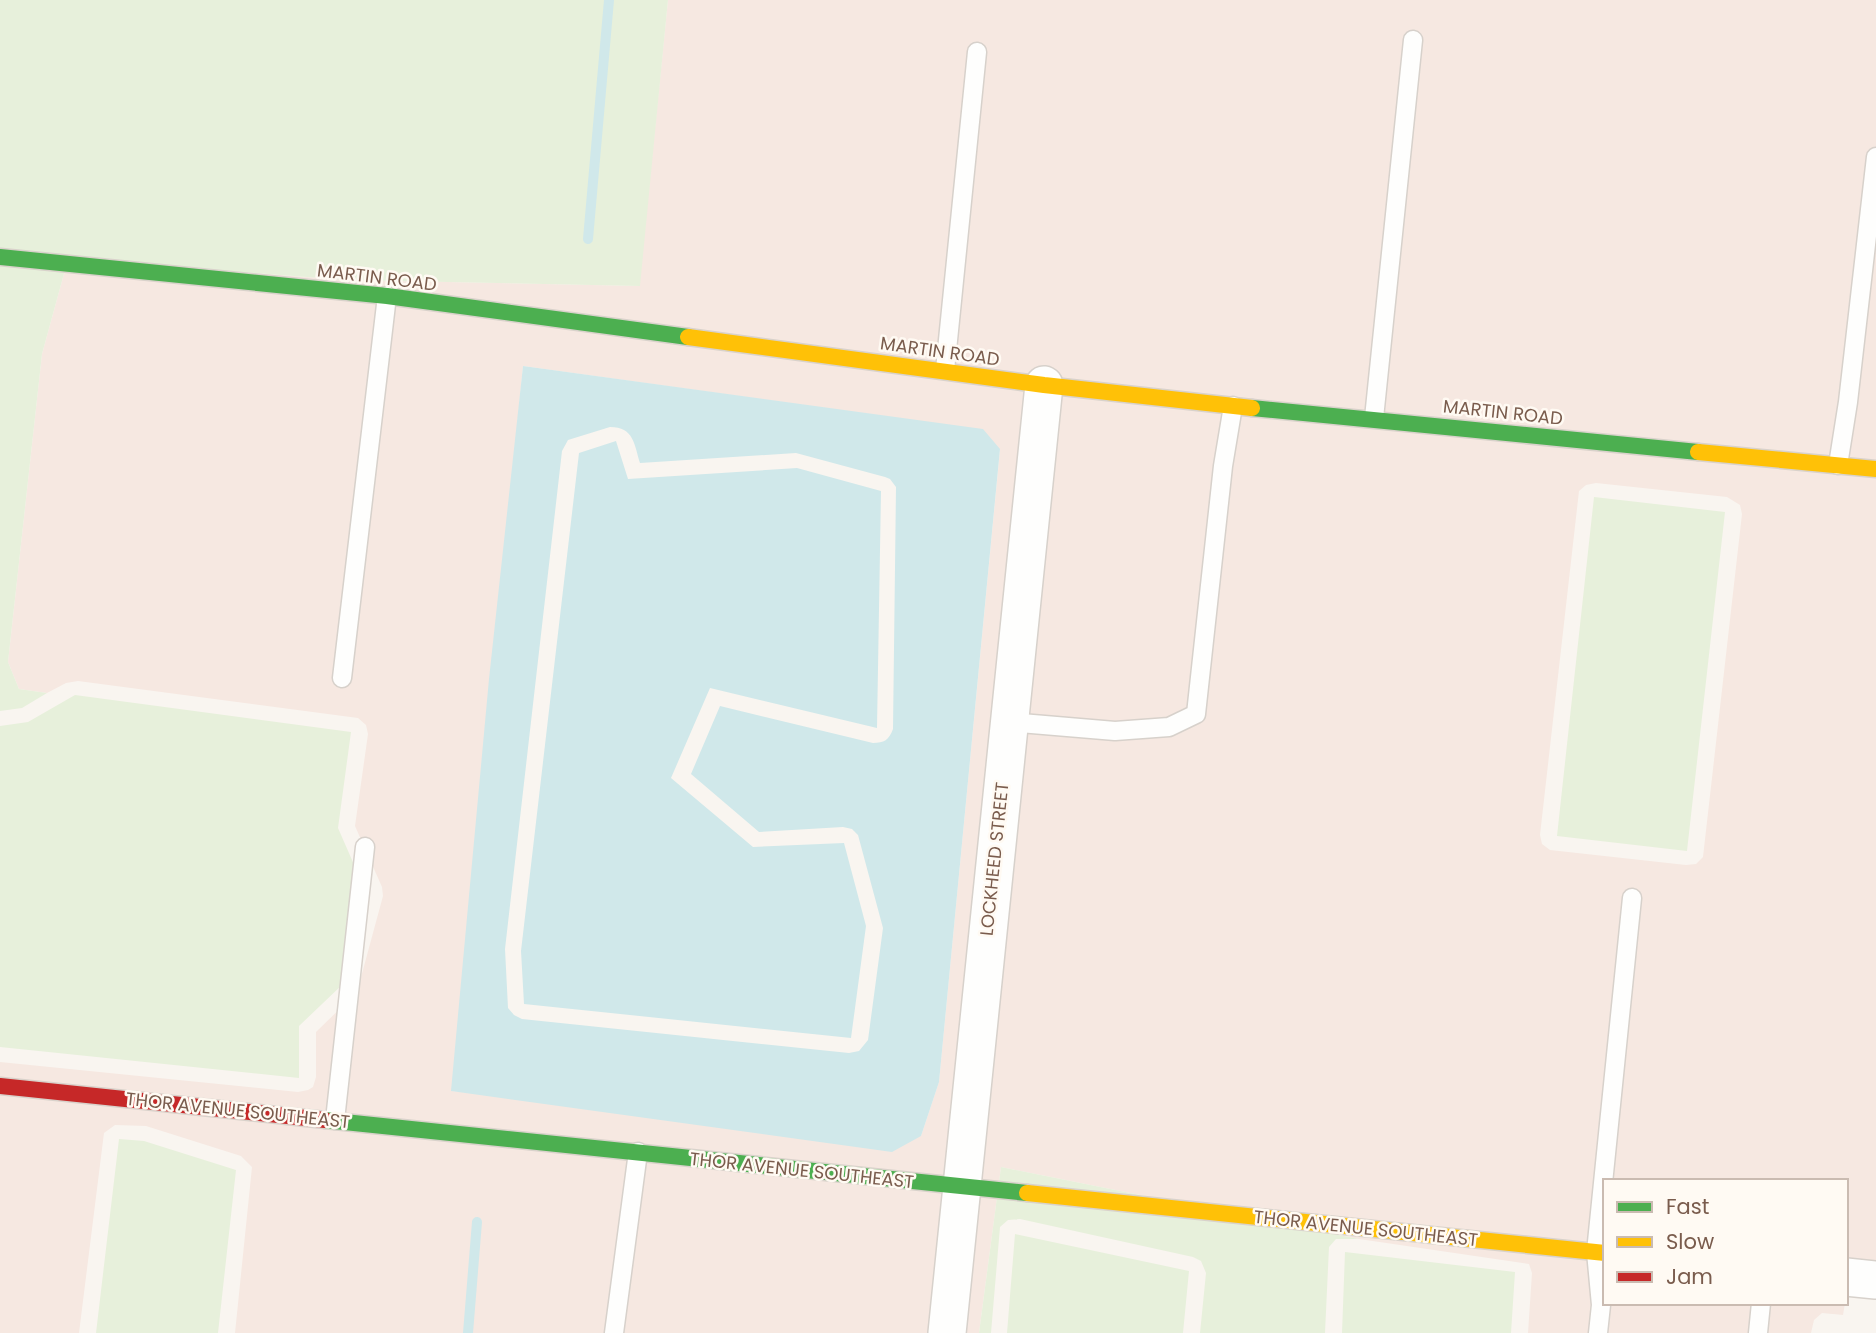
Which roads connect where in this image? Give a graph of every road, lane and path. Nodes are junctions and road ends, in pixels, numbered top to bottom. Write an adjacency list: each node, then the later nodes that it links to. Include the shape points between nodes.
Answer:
1 (1413, 40): 9 (lane)
2 (977, 52): 6 (lane)
3 (1876, 158): 10 (lane)
4 (0, 257): 5 (street, MARTIN ROAD)
5 (387, 296): 6 (street, MARTIN ROAD); 12 (lane)
6 (945, 370): 7 (street, MARTIN ROAD)
7 (1044, 384): 8 (street, MARTIN ROAD); 13 (street, LOCKHEED STREET)
8 (1233, 405): 9 (street, MARTIN ROAD); 13 (lane, via 1196,714 1169,727 1115,731)
9 (1374, 418): 10 (street, MARTIN ROAD)
10 (1838, 465): 11 (street, MARTIN ROAD)
11 (1876, 469)
12 (342, 678)
13 (1009, 722): 20 (street, LOCKHEED STREET)
14 (365, 847): 17 (lane)
15 (1632, 898): 19 (lane)
16 (0, 1086): 17 (street, THOR AVENUE SOUTHEAST)
17 (335, 1120): 18 (street, THOR AVENUE SOUTHEAST)
18 (638, 1152): 20 (street, THOR AVENUE SOUTHEAST); 26 (lane)
19 (1607, 1179)
20 (960, 1187): 22 (street, THOR AVENUE SOUTHEAST); 27 (street, LOCKHEED STREET)
21 (1603, 1229): 22 (lane)
22 (1601, 1252): 28 (lane)
23 (1848, 1277): 24 (street)
24 (1876, 1280)
25 (1761, 1305): 29 (lane)
26 (614, 1333)
27 (947, 1333)
28 (1598, 1333)
29 (1758, 1333)

